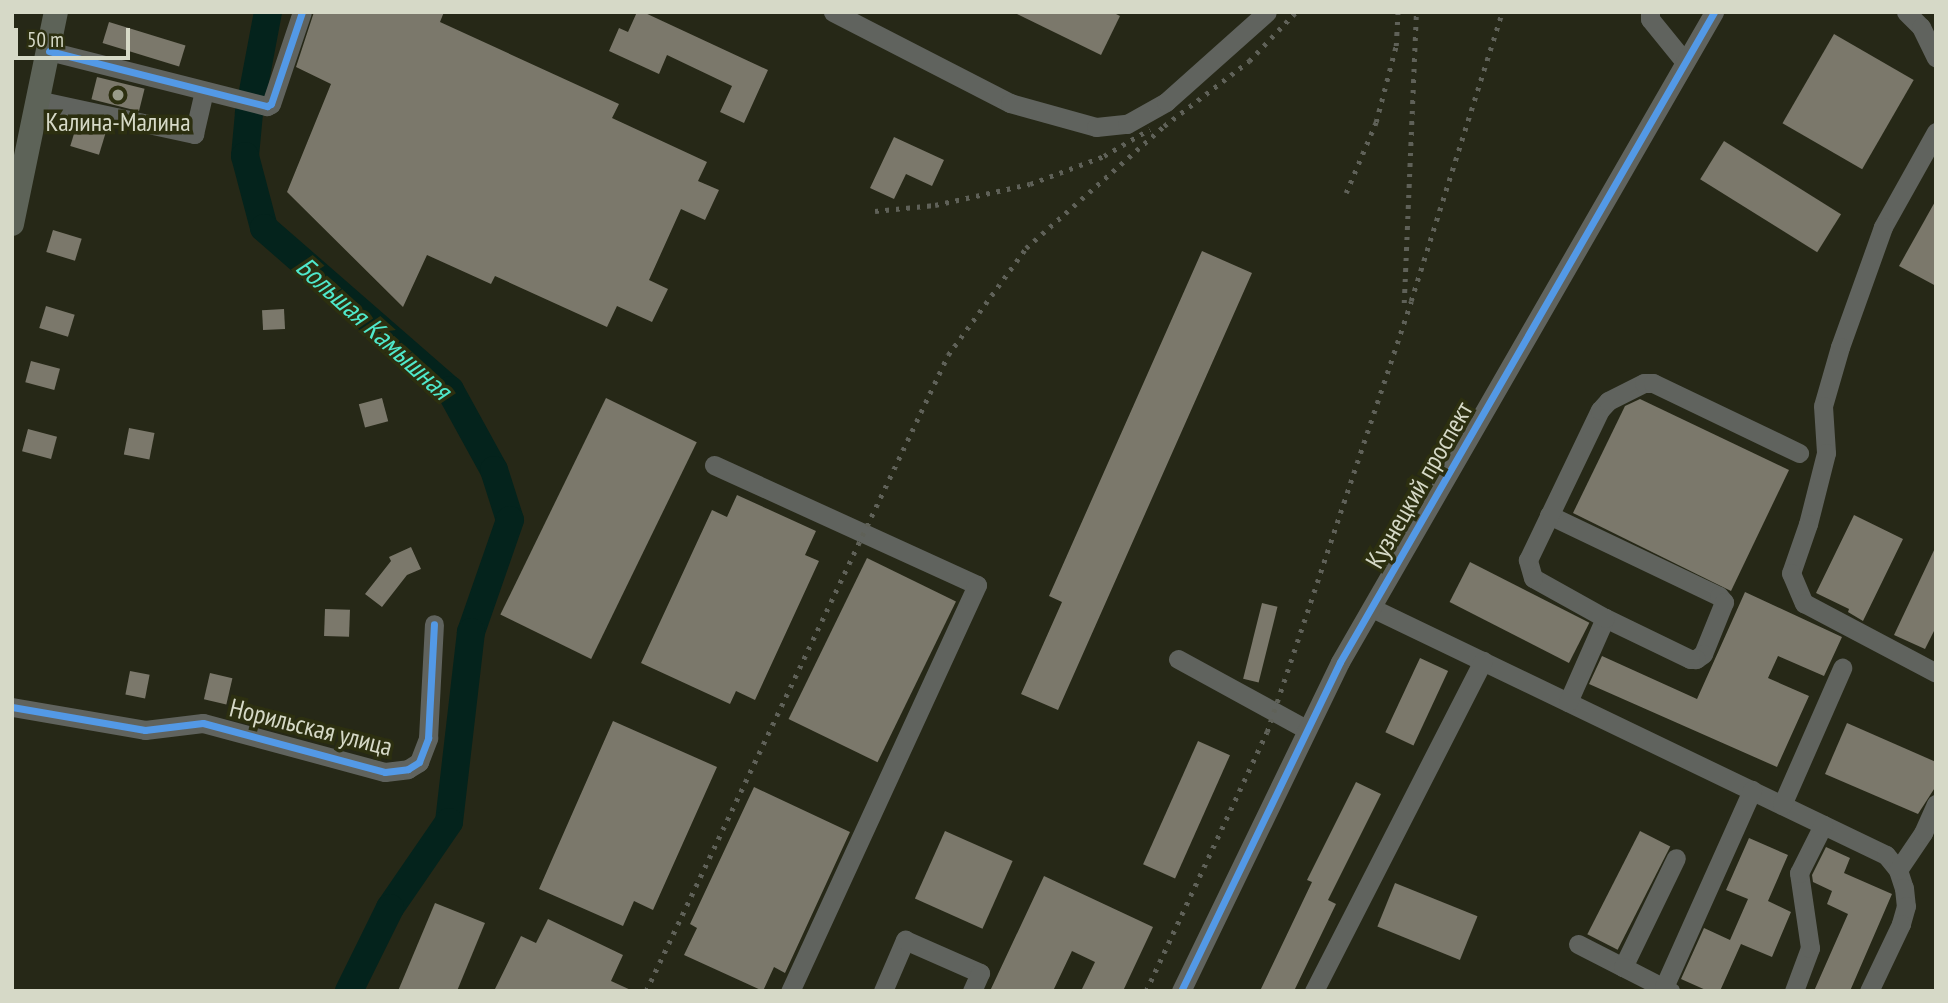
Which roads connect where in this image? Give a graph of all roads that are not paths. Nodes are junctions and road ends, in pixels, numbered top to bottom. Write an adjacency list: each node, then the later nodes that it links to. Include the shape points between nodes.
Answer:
1 (56, 12): 8 (main road)
2 (302, 12): 11 (street, via 271,104)
3 (833, 12): 4 (street, via 1010,103 1096,127 1127,124 1166,102)
4 (1267, 12)
5 (1650, 12): 10 (street, via 1650,19)
6 (1714, 12): 10 (street, Кузнецкий проспект)
7 (1906, 12): 9 (street, via 1921,27)
8 (50, 51): 11 (street); 12 (main road)
9 (1936, 58)
10 (1685, 62): 18 (street, Кузнецкий проспект)
11 (204, 91): 12 (street, via 194,134)
12 (37, 100): 14 (main road)
13 (1936, 132): 24 (street, via 1884,227 1840,347 1823,407 1825,453 1791,573 1804,603)
14 (12, 224)
15 (1800, 453): 17 (street, via 1663,387 1644,383 1618,394 1600,410)
16 (714, 465): 37 (street, via 977,585)
17 (1549, 515): 19 (street, via 1528,560 1529,572); 19 (street, via 1719,596 1724,603 1703,654 1696,659)
18 (1371, 608): 22 (street); 27 (street, Кузнецкий проспект)
19 (1605, 618): 25 (street)
20 (434, 624): 26 (street, Норильская улица, via 428,738 419,762 408,769 385,772 203,723 145,730)
21 (1178, 659): 27 (street)
22 (1483, 661): 25 (street); 41 (street)
23 (1842, 668): 30 (street)
24 (1936, 673)
25 (1568, 702): 28 (street)
26 (12, 707)
27 (1306, 729): 40 (street, Кузнецкий проспект)
28 (1752, 790): 30 (street); 36 (street)
29 (1936, 804): 33 (street)
30 (1782, 805): 31 (street)
31 (1823, 824): 33 (street, via 1886,855); 42 (street, via 1799,873 1810,948)
32 (1676, 858): 35 (street)
33 (1898, 870): 43 (street, via 1906,906)
34 (1577, 944): 35 (street)
35 (1623, 967): 36 (street)
36 (1667, 989)
37 (790, 991)
38 (883, 991): 39 (street, via 905,940 979,973)
39 (972, 991)
40 (1181, 991)
41 (1314, 991)
42 (1794, 991)
43 (1869, 991)

